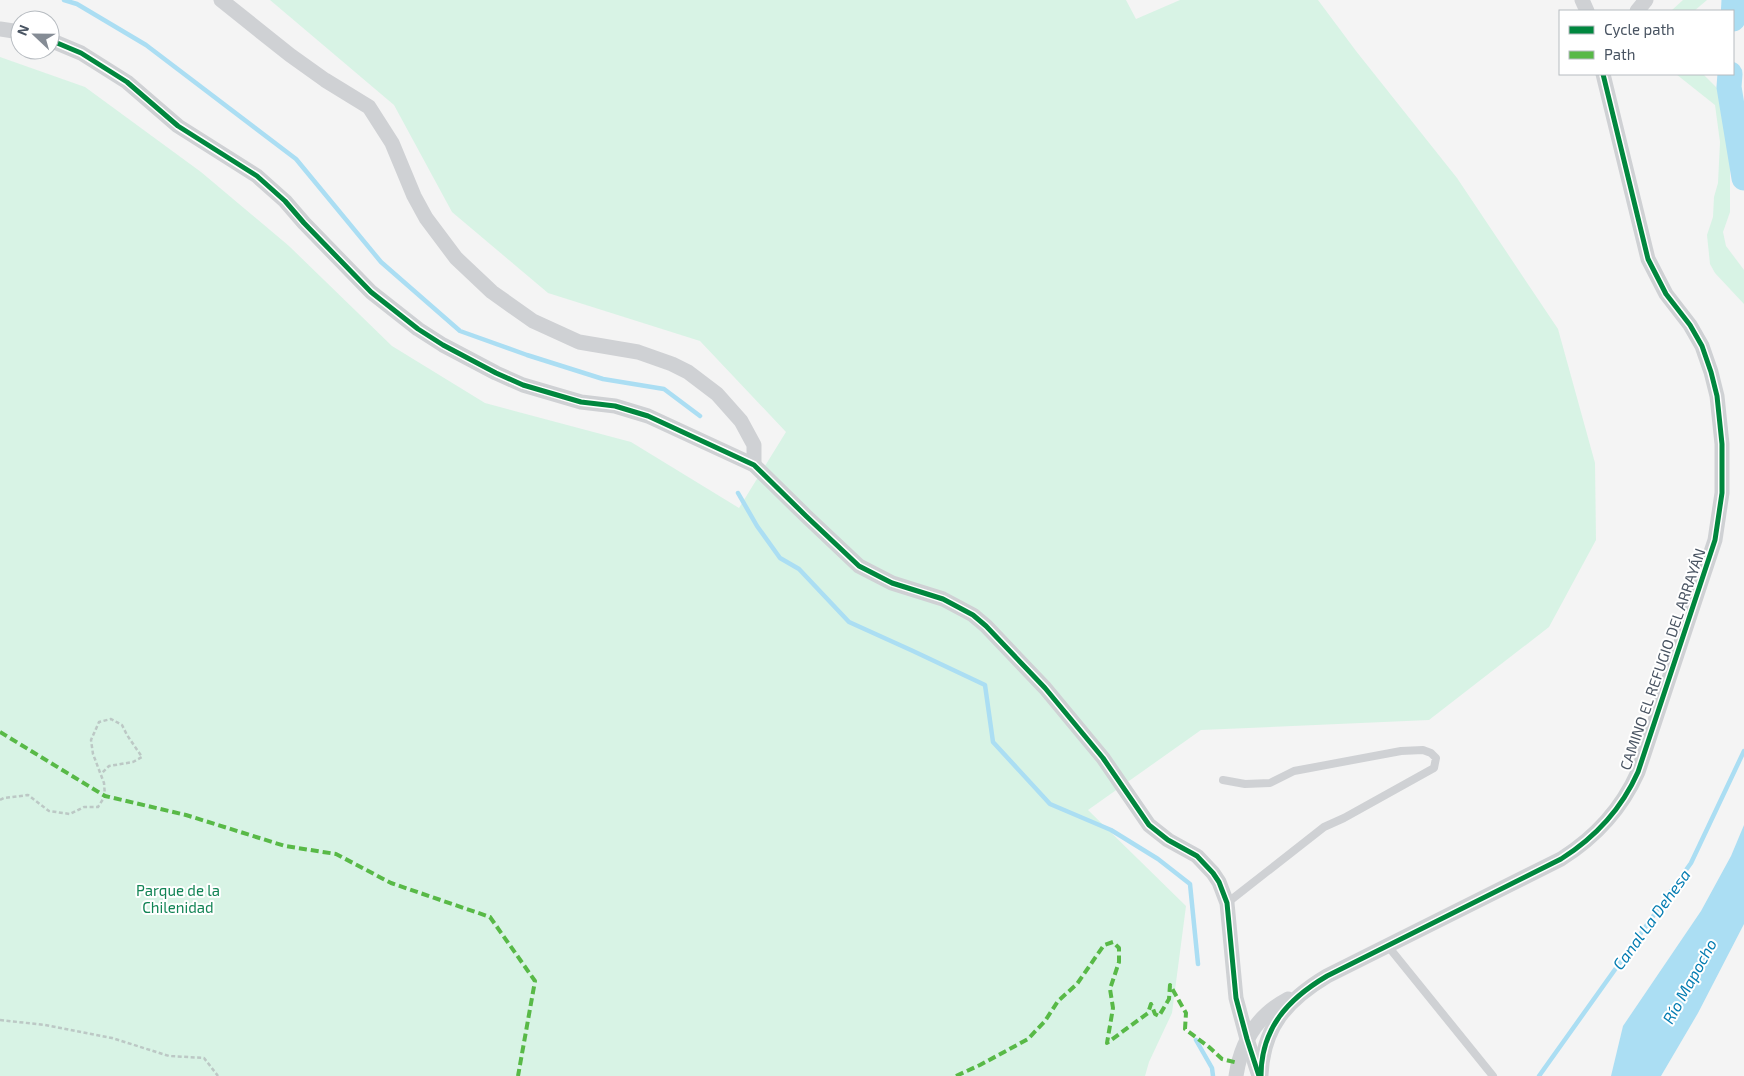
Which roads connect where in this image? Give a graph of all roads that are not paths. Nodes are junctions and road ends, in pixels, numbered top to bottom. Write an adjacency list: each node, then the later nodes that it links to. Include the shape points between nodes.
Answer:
1 (221, 0): 6 (street, via 290,55 369,107 392,143 426,218 456,258 492,292 534,321 579,342 638,352 688,372 717,394 741,420 754,445)
2 (1646, 0): 3 (street)
3 (1638, 10)
4 (60, 44): 6 (street, via 81,52 120,77 178,126 257,176 285,200 371,292 443,345 523,384 581,402 615,406 640,414)
5 (1603, 75): 9 (street, CAMINO EL REFUGIO DEL ARRAYÁN, via 1648,259 1666,294 1696,334 1711,372 1720,420 1723,468 1715,540 1638,772 1630,791 1606,824 1561,859)
6 (754, 466): 8 (street, via 859,566 892,583 943,599 986,626 1045,688 1103,758 1150,825 1168,840 1197,856 1213,872)
7 (1224, 780): 8 (lane, via 1245,784 1270,783 1294,771 1402,751 1423,750 1436,758 1434,768 1324,826)
8 (1227, 903): 11 (street, via 1236,998)
9 (1387, 945): 10 (street, CAMINO EL REFUGIO DEL ARRAYÁN); 14 (lane)
10 (1299, 994): 11 (street, CAMINO EL REFUGIO DEL ARRAYÁN, via 1269,1010); 13 (street, CAMINO EL REFUGIO DEL ARRAYÁN, via 1273,1026)
11 (1247, 1039): 12 (street, CAMINO EL REFUGIO DEL ARRAYÁN); 13 (street)
12 (1236, 1076)
13 (1260, 1076)
14 (1493, 1076)

